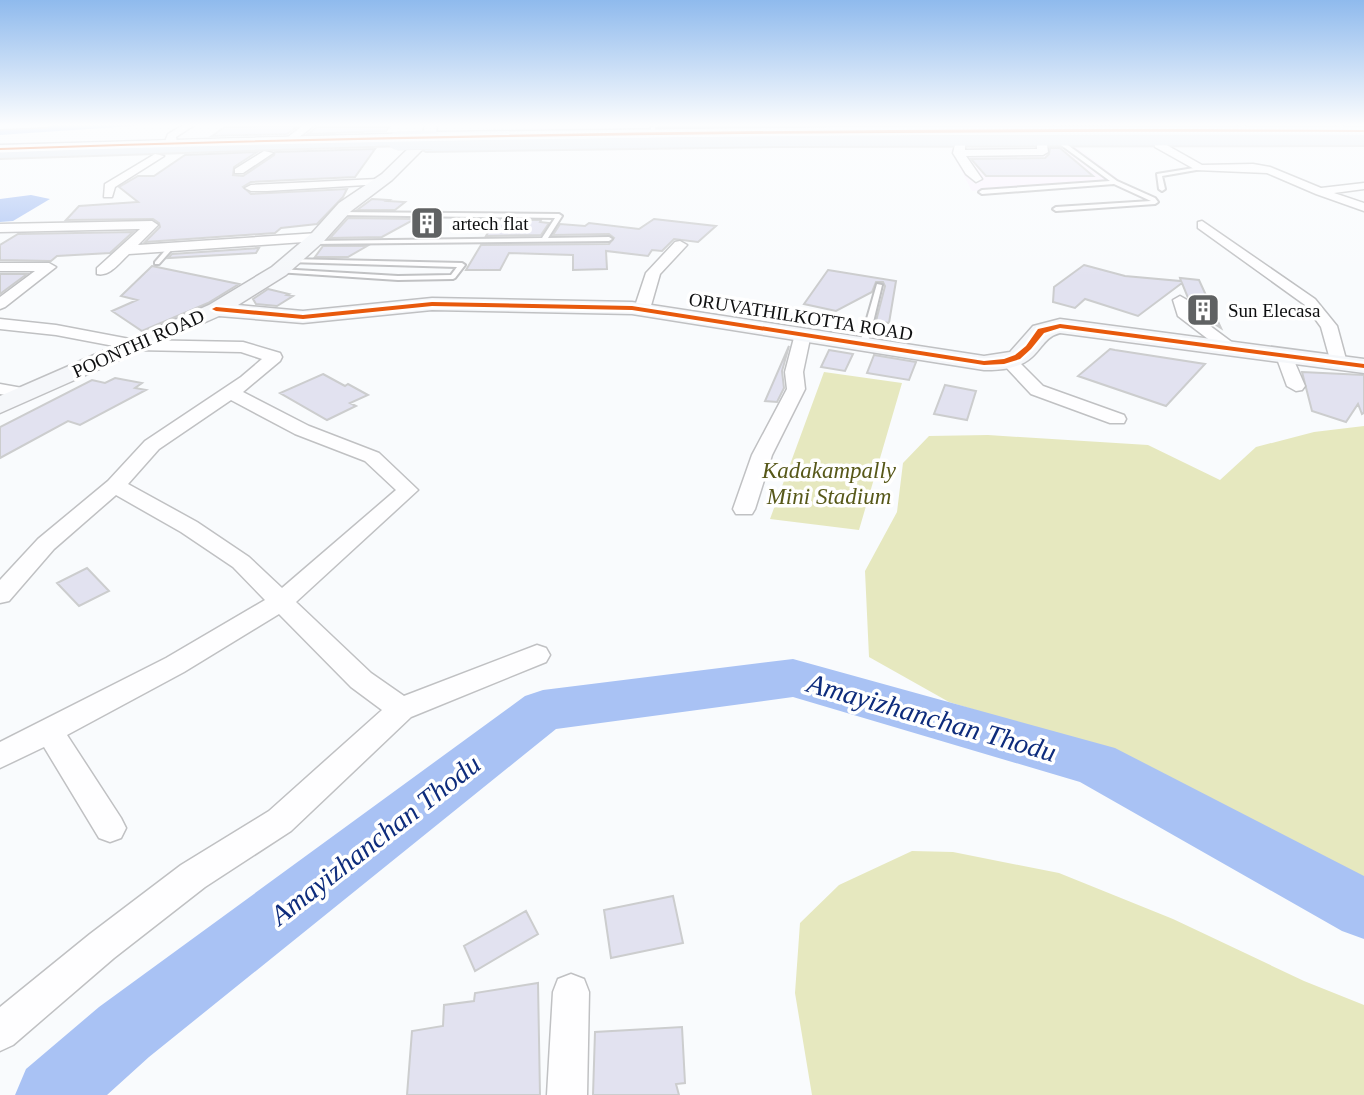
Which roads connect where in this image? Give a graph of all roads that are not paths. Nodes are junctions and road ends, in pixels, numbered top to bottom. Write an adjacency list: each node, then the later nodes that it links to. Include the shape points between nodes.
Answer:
1 (127, 175): 15 (street, via 108,186)
2 (384, 175): 8 (street, POONTHI ROAD)
3 (972, 175): 7 (street)
4 (1105, 175): 9 (lane)
5 (1159, 175): 12 (lane)
6 (1282, 175): 14 (street)
7 (976, 179)
8 (378, 182): 11 (street); 18 (street, POONTHI ROAD)
9 (1115, 182): 13 (lane); 17 (lane, via 1155,202)
10 (1364, 186): 14 (street)
11 (251, 188)
12 (1162, 190)
13 (982, 192)
14 (1320, 192): 16 (street)
15 (108, 195)
16 (1364, 207)
17 (1056, 209)
18 (339, 213): 22 (street, POONTHI ROAD); 23 (lane, via 559,216)
19 (1202, 225): 43 (street, via 1310,302 1329,326)
20 (0, 228): 26 (street, via 152,225)
21 (608, 239): 23 (lane)
22 (314, 240): 23 (lane); 25 (street); 28 (street, POONTHI ROAD)
23 (543, 241)
24 (680, 245): 35 (street, via 653,273)
25 (171, 247): 26 (street); 27 (lane)
26 (124, 250): 30 (street)
27 (157, 263)
28 (285, 266): 28 (lane, via 398,278 453,277 462,265); 34 (street, POONTHI ROAD)
29 (0, 267): 33 (street, via 49,267)
30 (102, 271)
31 (879, 285): 38 (lane)
32 (1180, 300): 40 (street, via 1183,313)
33 (0, 304)
34 (216, 309): 35 (street, ORUVATHILKOTTA ROAD, via 303,317 432,304); 39 (street, POONTHI ROAD)
35 (642, 309): 37 (street, ORUVATHILKOTTA ROAD)
36 (0, 324): 39 (street)
37 (803, 334): 38 (street, ORUVATHILKOTTA ROAD); 52 (street, via 794,372 796,389 762,455)
38 (864, 343): 42 (street, ORUVATHILKOTTA ROAD, via 984,363)
39 (135, 345): 47 (street, via 243,347 274,357); 48 (street, POONTHI ROAD)
40 (1231, 349): 41 (street); 42 (street, via 1060,326 1041,331 1023,355)
41 (1284, 356): 43 (street); 45 (street)
42 (1010, 363): 50 (street, via 1037,390)
43 (1339, 363): 44 (street)
44 (1364, 366)
45 (1296, 386)
46 (0, 389): 48 (street)
47 (230, 392): 51 (street, via 152,445); 54 (street, via 302,430 372,457 408,490)
48 (22, 393): 49 (street, POONTHI ROAD)
49 (0, 405)
50 (1117, 419)
51 (115, 485): 53 (street, via 46,544); 54 (street, via 241,562)
52 (744, 509)
53 (0, 595)
54 (282, 600): 56 (street, via 361,680); 57 (street, via 175,665)
55 (537, 655): 56 (street)
56 (401, 709): 61 (street, via 280,821 193,876)
57 (49, 731): 58 (street); 59 (street)
58 (0, 756)
59 (110, 828)
60 (571, 992): 62 (street)
61 (0, 1032)
62 (567, 1095)

